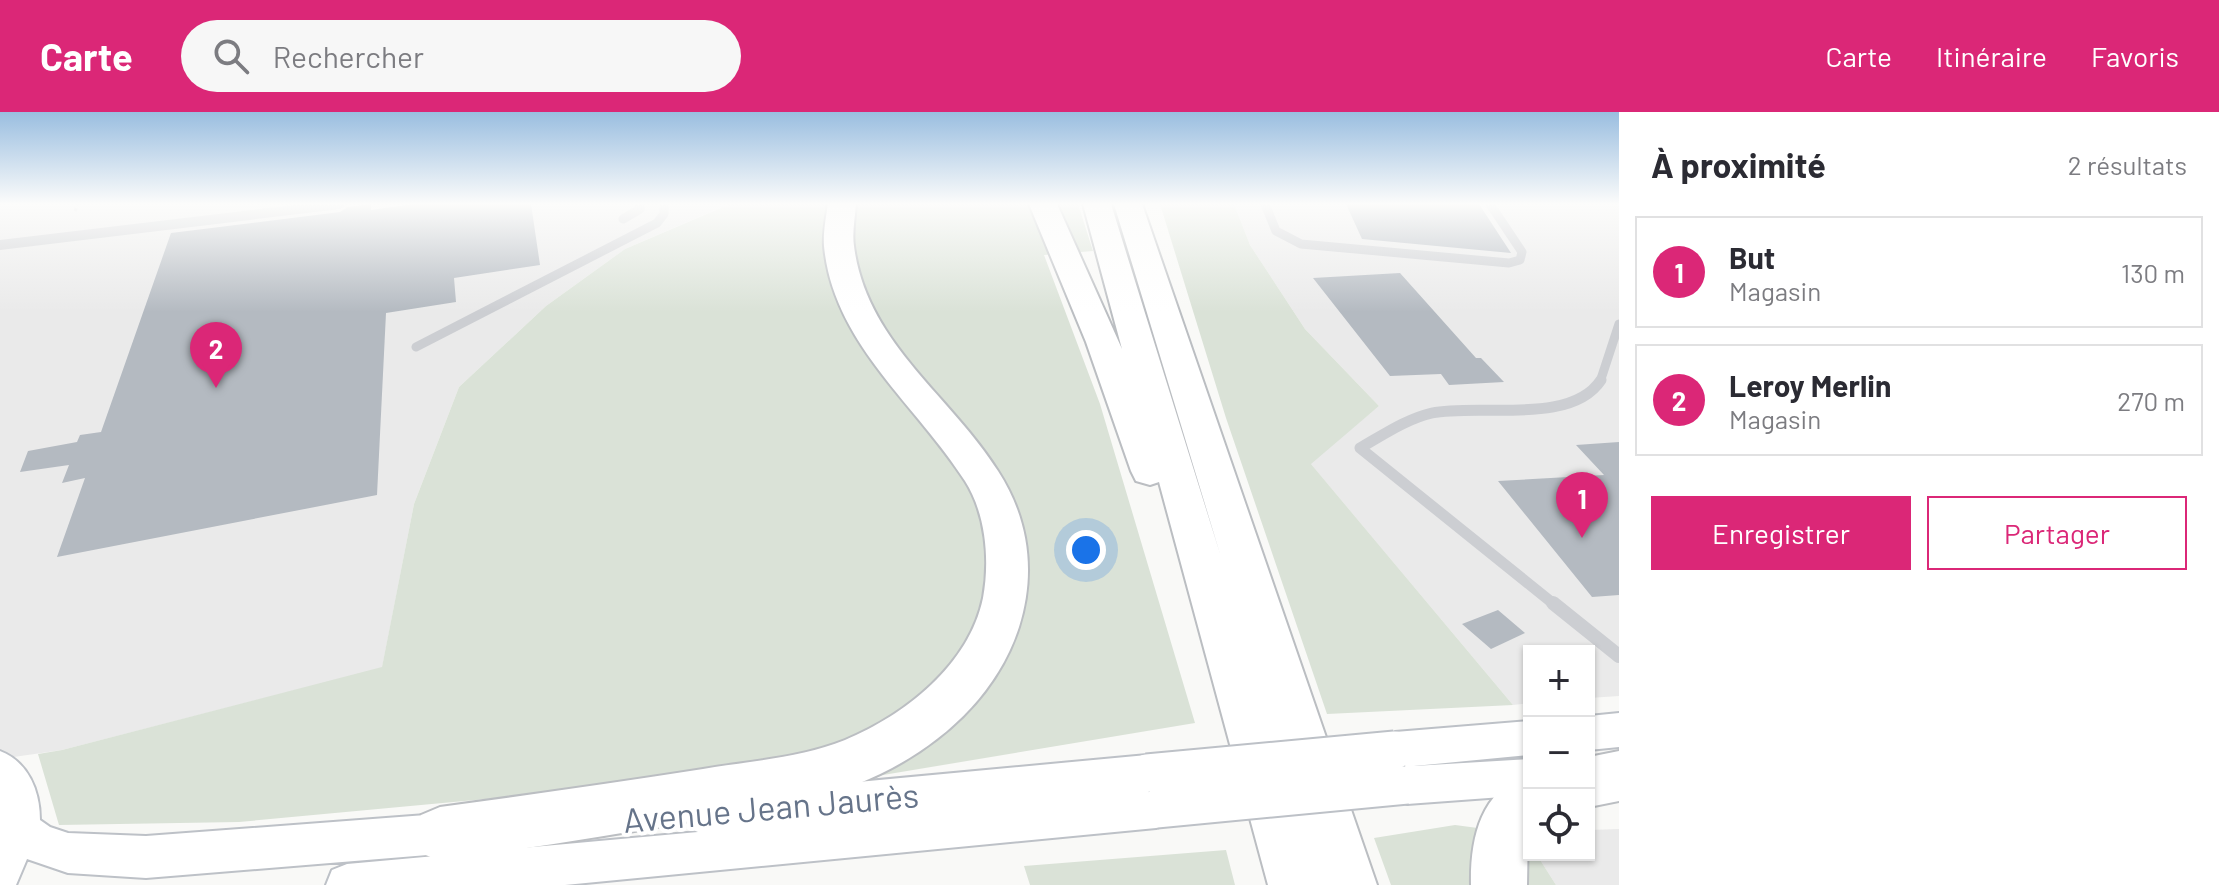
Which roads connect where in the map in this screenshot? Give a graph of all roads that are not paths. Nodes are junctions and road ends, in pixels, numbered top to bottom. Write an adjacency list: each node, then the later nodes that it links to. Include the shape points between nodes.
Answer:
1 (41, 240): 9 (street)
2 (624, 240): 11 (lane)
3 (838, 240): 25 (highway, via 837,253 852,300 872,335 983,478 1003,529 1006,589 999,620 980,658 951,696 913,727 830,769)
4 (1059, 240): 18 (highway, via 1141,442 1223,703)
5 (1108, 240): 18 (highway)
6 (1140, 240): 29 (highway)
7 (1293, 240): 8 (lane, via 1509,263 1520,260 1522,252)
8 (1514, 240)
9 (0, 245)
10 (1619, 324): 12 (lane, via 1606,371 1580,399 1436,413 1360,448)
11 (416, 347)
12 (1619, 656)
13 (1619, 730): 14 (main road)
14 (1595, 732)
15 (1523, 739): 16 (main road, Avenue Jean Jaurès)
16 (1401, 768): 20 (main road, Avenue Jean Jaurès); 22 (main road, Avenue Jean Jaurès, bridge)
17 (0, 769): 24 (main road, via 17,787)
18 (1262, 769): 28 (highway)
19 (1619, 775): 21 (highway)
20 (1523, 777)
21 (1595, 778)
22 (1151, 791): 25 (main road, Avenue Jean Jaurès); 27 (main road, Avenue Jean Jaurès)
23 (1523, 801): 30 (highway, via 1505,825)
24 (19, 829): 25 (main road, Avenue Jean Jaurès, via 39,844 68,853 146,857); 26 (main road)
25 (440, 834)
26 (0, 872)
27 (347, 885)
28 (1296, 885)
29 (1349, 885)
30 (1499, 885)

